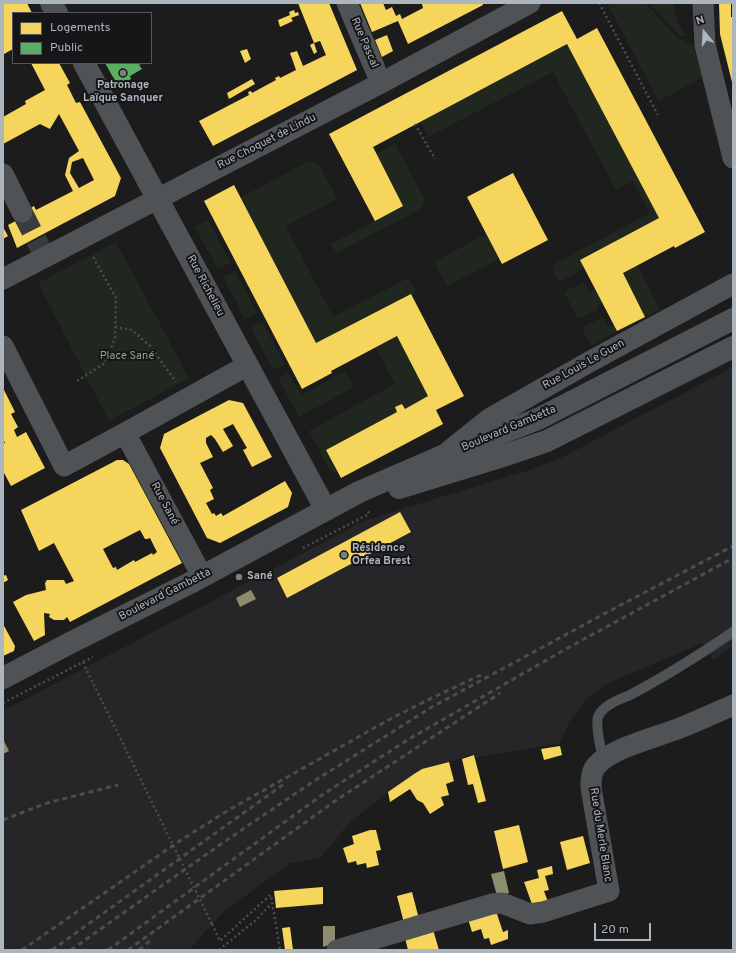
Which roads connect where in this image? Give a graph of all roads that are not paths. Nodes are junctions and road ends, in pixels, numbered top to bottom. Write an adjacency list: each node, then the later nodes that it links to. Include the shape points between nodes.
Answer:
1 (51, 3): 6 (street)
2 (347, 3): 8 (street, Rue Pascal)
3 (530, 3): 5 (street, Rue Choquet de Lindu)
4 (703, 3): 9 (street, via 705,45)
5 (498, 10): 8 (street, Rue Choquet de Lindu)
6 (56, 12)
7 (85, 64): 11 (street, Rue Richelieu)
8 (381, 82): 11 (street, Rue Choquet de Lindu)
9 (733, 158)
10 (3, 174): 12 (street)
11 (157, 198): 13 (street, Rue Choquet de Lindu); 18 (street, Rue Richelieu)
12 (22, 212)
13 (3, 279)
14 (733, 284): 20 (street, Rue Louis Le Guen, via 591,361)
15 (732, 320): 20 (street, Boulevard Gambetta)
16 (3, 346): 19 (street, via 64,466)
17 (733, 347): 20 (street, Boulevard Gambetta, via 547,441)
18 (248, 364): 19 (street); 21 (street, Rue Richelieu)
19 (125, 433): 22 (street, Rue Sané)
20 (497, 441): 21 (street, Boulevard Gambetta); 21 (street, Boulevard Gambetta, via 442,456 359,492)
21 (326, 510): 22 (street, Boulevard Gambetta)
22 (202, 576): 24 (street, Boulevard Gambetta)
23 (733, 632): 26 (lane, via 690,661 607,706 599,715 597,722)
24 (3, 678)
25 (733, 705): 26 (street, Rue du Merle Blanc)
26 (603, 759): 27 (street, Rue du Merle Blanc, via 595,766 591,788 609,891 530,914 502,903 492,904)
27 (337, 950)

